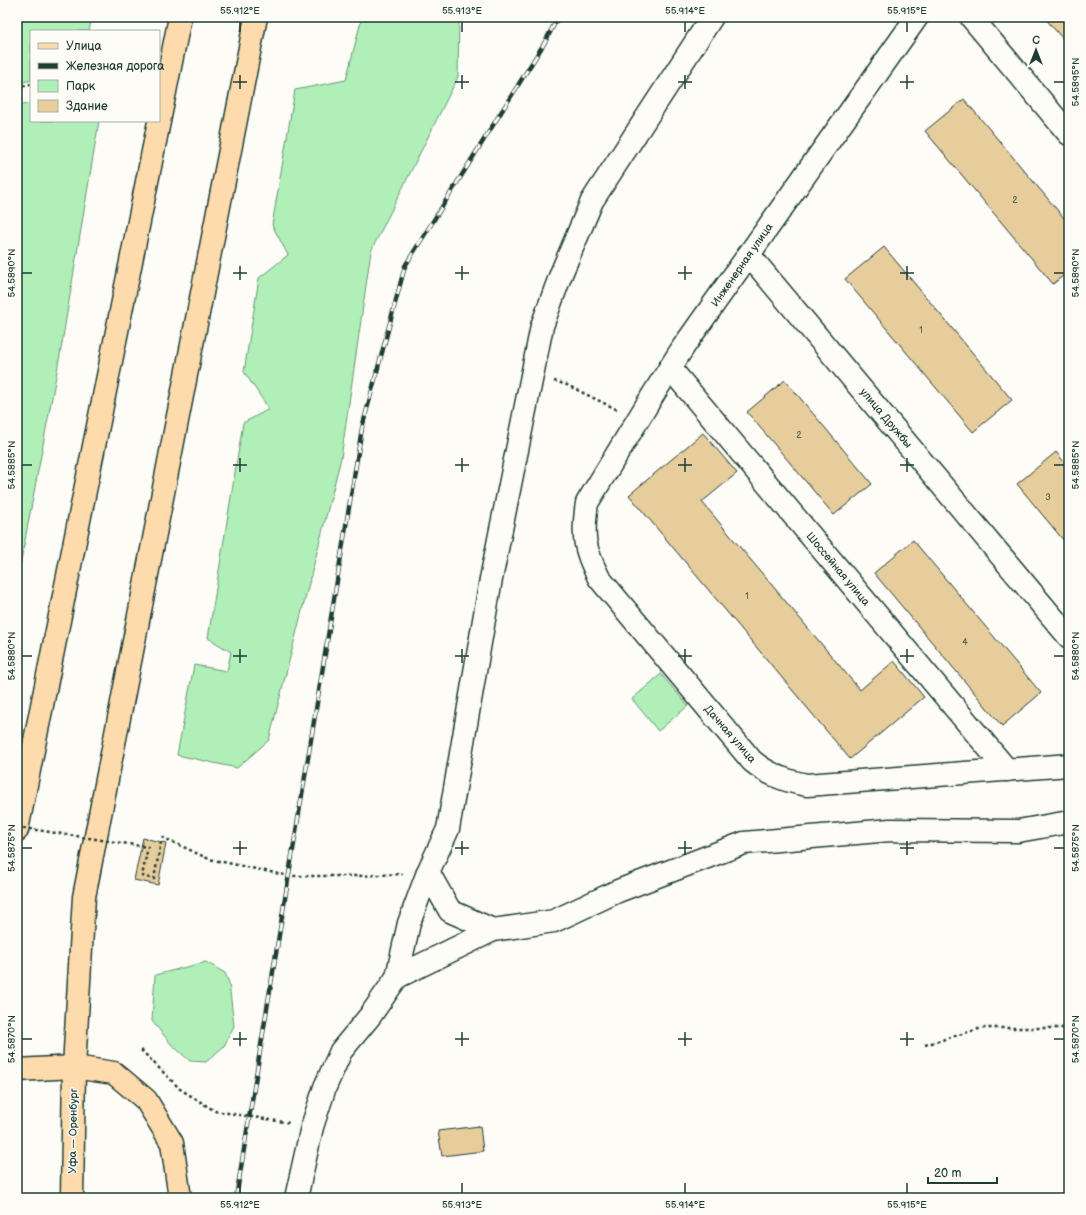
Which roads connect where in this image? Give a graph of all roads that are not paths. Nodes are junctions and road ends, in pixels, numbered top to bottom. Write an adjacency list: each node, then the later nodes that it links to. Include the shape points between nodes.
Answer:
1 (180, 17): 6 (main road)
2 (256, 17): 20 (main road, Уфа — Оренбург, via 84,897)
3 (712, 17): 17 (street, via 592,201 542,326 491,579 448,829)
4 (917, 17): 9 (street, Инженерная улица)
5 (971, 17): 8 (street)
6 (160, 117)
7 (159, 122): 16 (main road)
8 (1069, 134)
9 (749, 255): 10 (street, Инженерная улица); 12 (street, улица Дружбы)
10 (670, 368): 11 (street, Инженерная улица, via 587,504); 14 (street, Шоссейная улица)
11 (584, 522): 14 (street, Дачная улица, via 584,540 599,578 752,761 763,770 790,782 807,785)
12 (1069, 636)
13 (1069, 765): 14 (street, Дачная улица)
14 (1007, 770)
15 (1069, 822): 18 (street, via 1018,831 890,830 744,844 618,891 554,921)
16 (17, 828)
17 (428, 872): 18 (street, via 450,911); 19 (street, via 409,923)
18 (493, 930): 19 (street)
19 (397, 977): 24 (street, via 370,1016 341,1051 325,1087 312,1127)
20 (74, 1067): 21 (main road); 22 (main road, Уфа — Оренбург); 23 (main road, via 114,1073 146,1100 172,1143)
21 (17, 1070)
22 (72, 1196)
23 (180, 1198)
24 (296, 1198)

